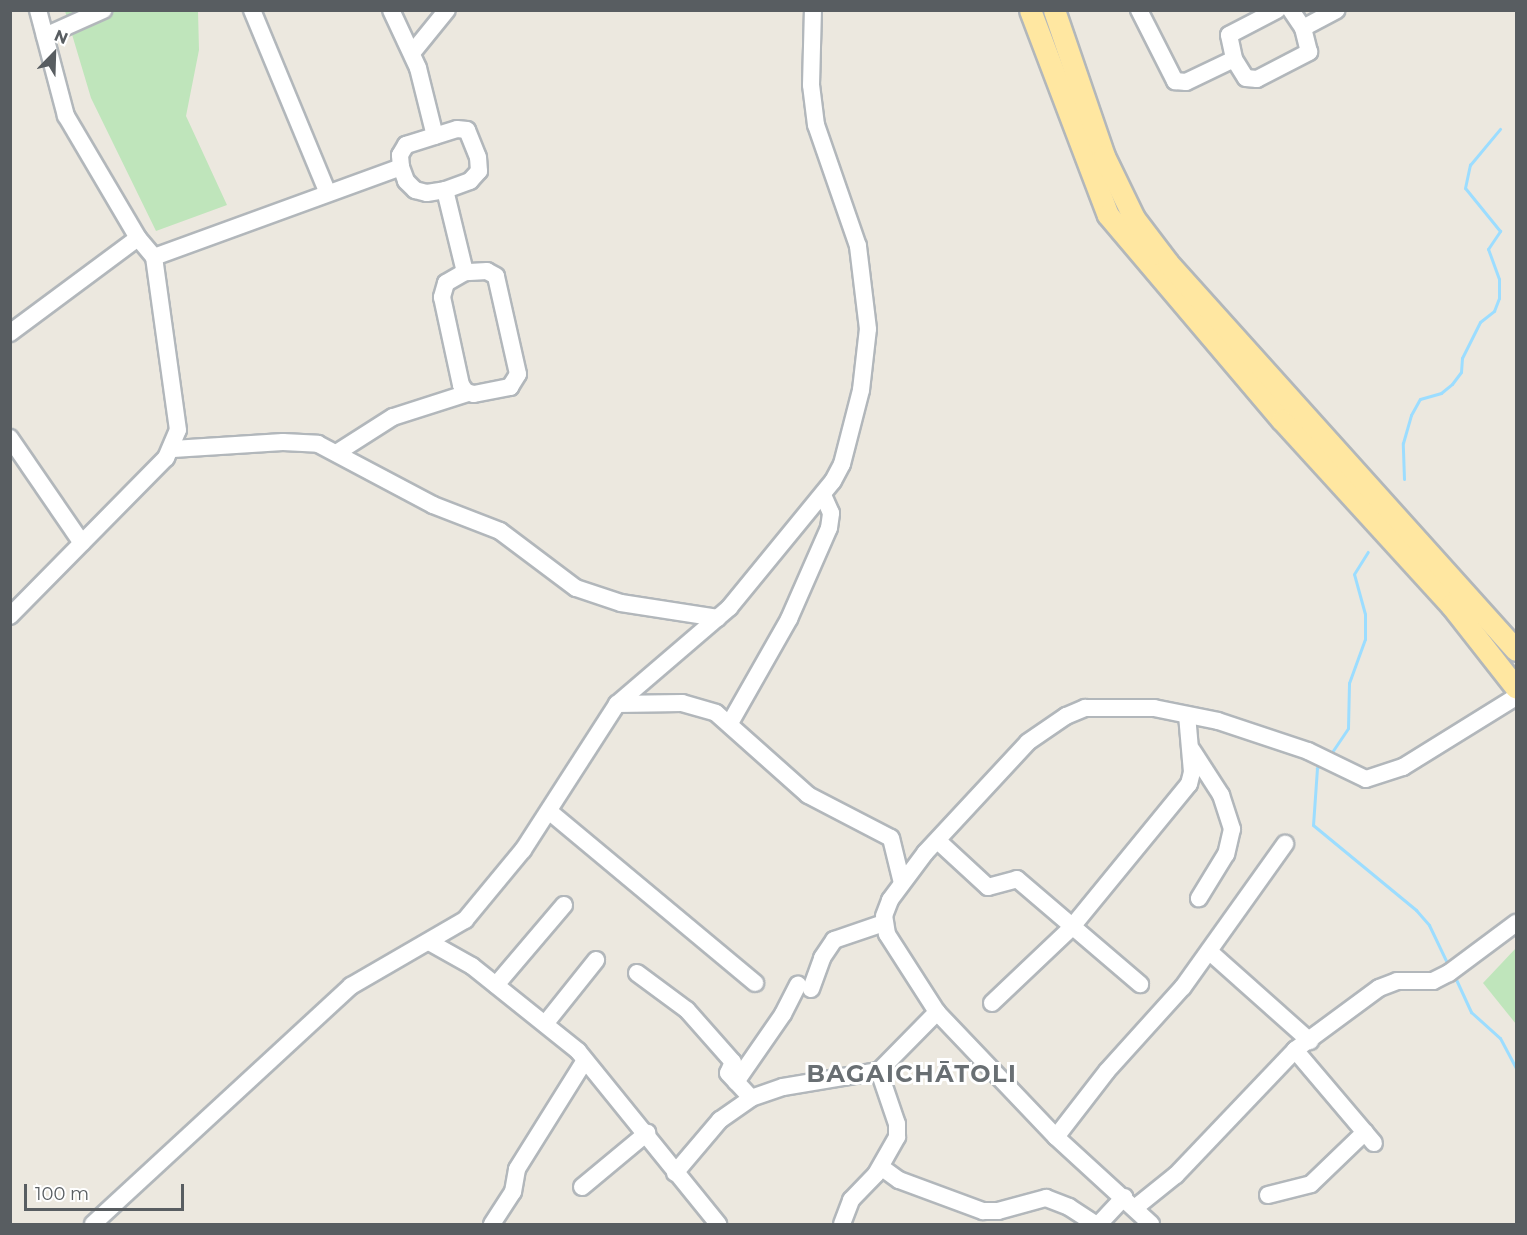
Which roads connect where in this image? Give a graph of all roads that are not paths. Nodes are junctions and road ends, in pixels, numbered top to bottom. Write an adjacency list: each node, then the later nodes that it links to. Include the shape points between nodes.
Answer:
1 (38, 10): 14 (street)
2 (103, 10): 14 (street)
3 (252, 10): 20 (street)
4 (391, 10): 15 (street)
5 (447, 10): 15 (street)
6 (813, 10): 29 (street, via 811,85 816,125 858,246 868,329 867,360 842,464)
7 (1030, 10): 34 (main road, via 1108,215 1282,420 1452,605)
8 (1054, 10): 33 (main road, via 1104,156 1134,218 1168,263)
9 (1139, 10): 16 (street, via 1175,81 1186,82)
10 (1277, 10): 16 (street, via 1229,36)
11 (1292, 10): 13 (street)
12 (1337, 10): 13 (street)
13 (1303, 28): 16 (street, via 1310,48 1307,54 1257,79 1246,78)
14 (45, 36): 21 (street, via 66,116)
15 (412, 53): 17 (street)
16 (1234, 60)
17 (435, 136): 18 (street, via 404,147); 19 (street, via 467,130 478,157 474,179)
18 (401, 166): 19 (street, via 406,181 415,190); 20 (street)
19 (445, 190): 23 (street)
20 (327, 191): 22 (street)
21 (138, 238): 22 (street); 24 (street)
22 (153, 257): 27 (street, via 178,411)
23 (465, 272): 25 (street, via 446,283 442,297 459,378); 25 (street, via 487,271 496,276 518,374 510,387)
24 (10, 333)
25 (468, 393): 28 (street, via 393,417)
26 (10, 438): 30 (street)
27 (173, 449): 28 (street, via 296,442); 30 (street)
28 (338, 452): 32 (street, via 433,505 500,531 576,588 621,603)
29 (823, 495): 32 (street); 38 (street, via 831,513 829,528 789,619)
30 (82, 543): 31 (street)
31 (10, 616)
32 (718, 618): 36 (street)
33 (1516, 650)
34 (1516, 688)
35 (1516, 697): 37 (street, via 1403,766 1366,779 1271,736)
36 (617, 704): 38 (street, via 694,705); 40 (street)
37 (1186, 715): 39 (street); 41 (street, via 1109,706 1085,708 1066,716 1028,742)
38 (730, 723): 43 (street, via 808,795 891,838)
39 (1190, 747): 44 (street, via 1221,795 1232,829 1226,854); 48 (street, via 1189,784)
40 (549, 812): 49 (street, via 523,850); 55 (street)
41 (938, 841): 43 (street); 48 (street, via 984,885 994,888 1017,879)
42 (1284, 844): 51 (street)
43 (902, 883): 46 (street, via 886,908)
44 (1199, 898)
45 (564, 905): 57 (street)
46 (884, 923): 59 (street); 64 (street, via 834,940)
47 (1516, 925): 61 (street, via 1433,981 1397,981 1379,988)
48 (1071, 928): 56 (street); 58 (street)
49 (453, 930): 50 (street); 52 (street)
50 (431, 943): 52 (street); 73 (street, via 351,986)
51 (1210, 952): 61 (street); 67 (street)
52 (455, 955): 57 (street)
53 (596, 960): 60 (street)
54 (637, 973): 64 (street, via 687,1010 734,1062 727,1072)
55 (755, 983)
56 (1140, 984)
57 (496, 985): 60 (street)
58 (992, 1002)
59 (937, 1012): 63 (street); 67 (street)
60 (545, 1024): 62 (street)
61 (1303, 1046): 71 (street, via 1369,1137 1311,1184); 72 (street, via 1176,1175)
62 (585, 1060): 66 (street); 74 (street, via 517,1169 513,1192)
63 (879, 1071): 65 (street, via 783,1087); 68 (street, via 897,1129)
64 (736, 1082): 65 (street)
65 (752, 1098): 69 (street, via 720,1120)
66 (647, 1133): 69 (street); 70 (street)
67 (1056, 1137): 72 (street)
68 (881, 1167): 76 (street, via 851,1200); 77 (street, via 899,1180 983,1210 998,1211 1046,1198)
69 (675, 1173): 75 (street)
70 (582, 1187)
71 (1268, 1195)
72 (1130, 1202): 77 (street); 78 (street)
73 (93, 1224)
74 (492, 1224)
75 (718, 1224)
76 (842, 1224)
77 (1097, 1224)
78 (1151, 1224)

